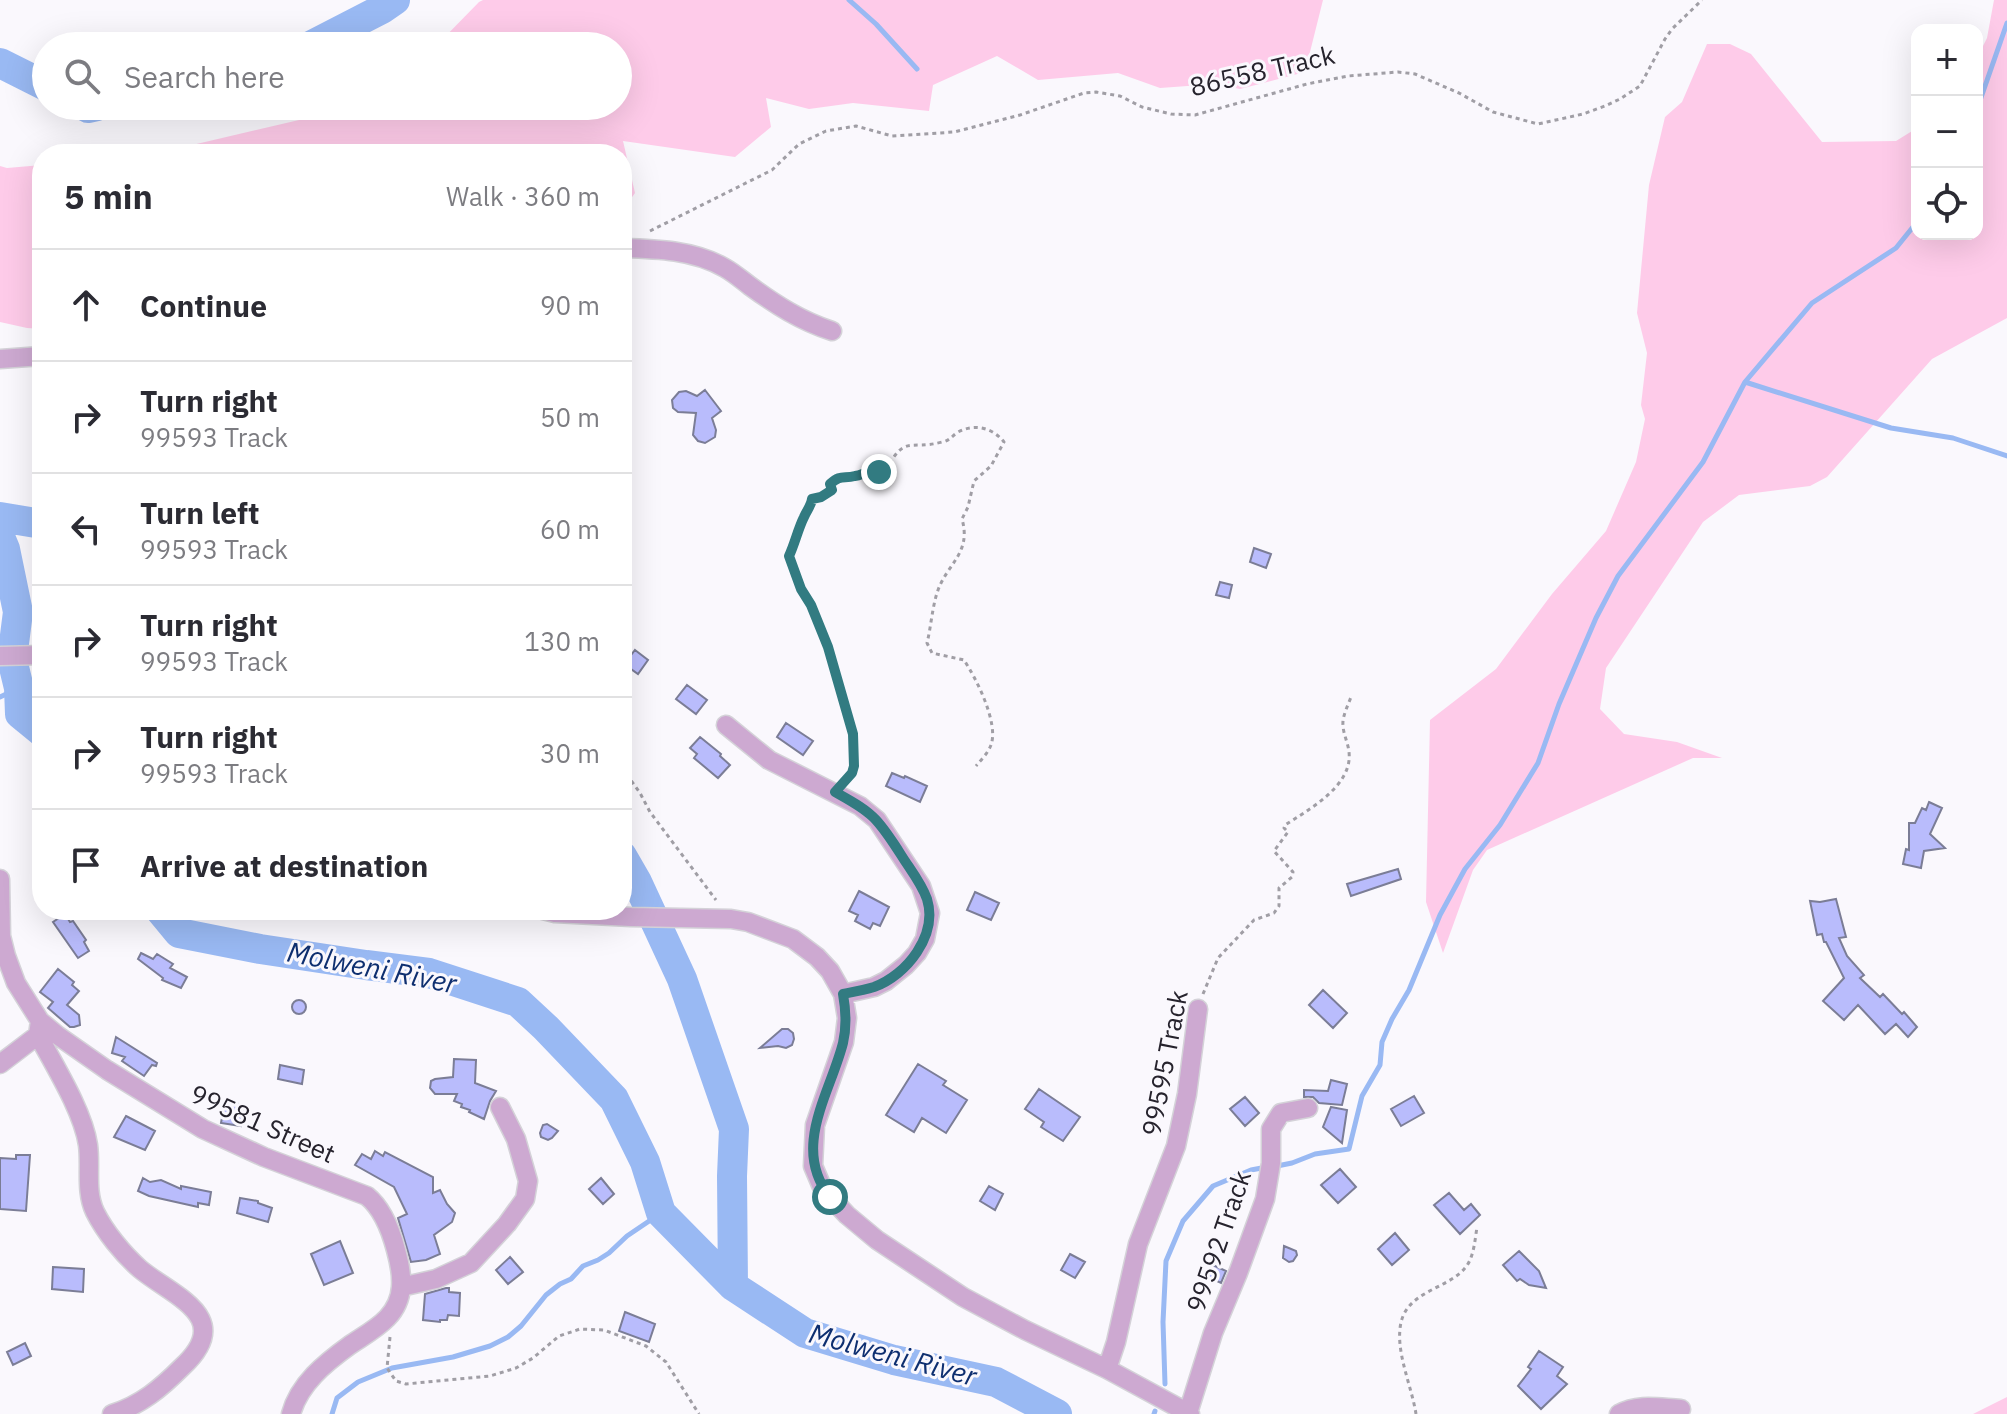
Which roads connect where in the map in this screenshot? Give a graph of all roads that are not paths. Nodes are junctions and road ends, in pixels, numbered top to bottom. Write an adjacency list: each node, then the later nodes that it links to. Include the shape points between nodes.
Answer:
1 (632, 248): 2 (street, via 703,258 794,315)
2 (832, 331)
3 (32, 357): 4 (street)
4 (0, 359)
5 (32, 655): 6 (street)
6 (0, 656)
7 (726, 725): 10 (street, via 769,760 835,792 877,820 927,899 925,939 906,965 874,987)
8 (0, 879): 12 (street, 99581 Street, via 6,956)
9 (632, 916): 10 (street, via 748,922 793,939 817,957)
10 (843, 994): 17 (street, via 844,1042 815,1125 813,1166 822,1187 877,1240 963,1297)
11 (1198, 1009): 17 (street, 99595 Track, via 1176,1146 1138,1244)
12 (39, 1028): 13 (street); 16 (street, 99581 Street, via 203,1129 367,1196 378,1206 393,1238); 20 (street, via 82,1123 89,1191 101,1224 136,1266 193,1307 203,1329 199,1349 154,1394)
13 (0, 1064)
14 (500, 1107): 16 (street, via 528,1181 525,1199 471,1263)
15 (1308, 1108): 19 (street, 99592 Track, via 1281,1113 1271,1129 1265,1199 1213,1333)
16 (401, 1287): 21 (street, 99581 Street, via 386,1321 302,1387)
17 (1107, 1369): 19 (street)
18 (1681, 1409): 22 (street, via 1642,1406)
19 (1189, 1413)
20 (112, 1414)
21 (291, 1414)
22 (1619, 1414)

